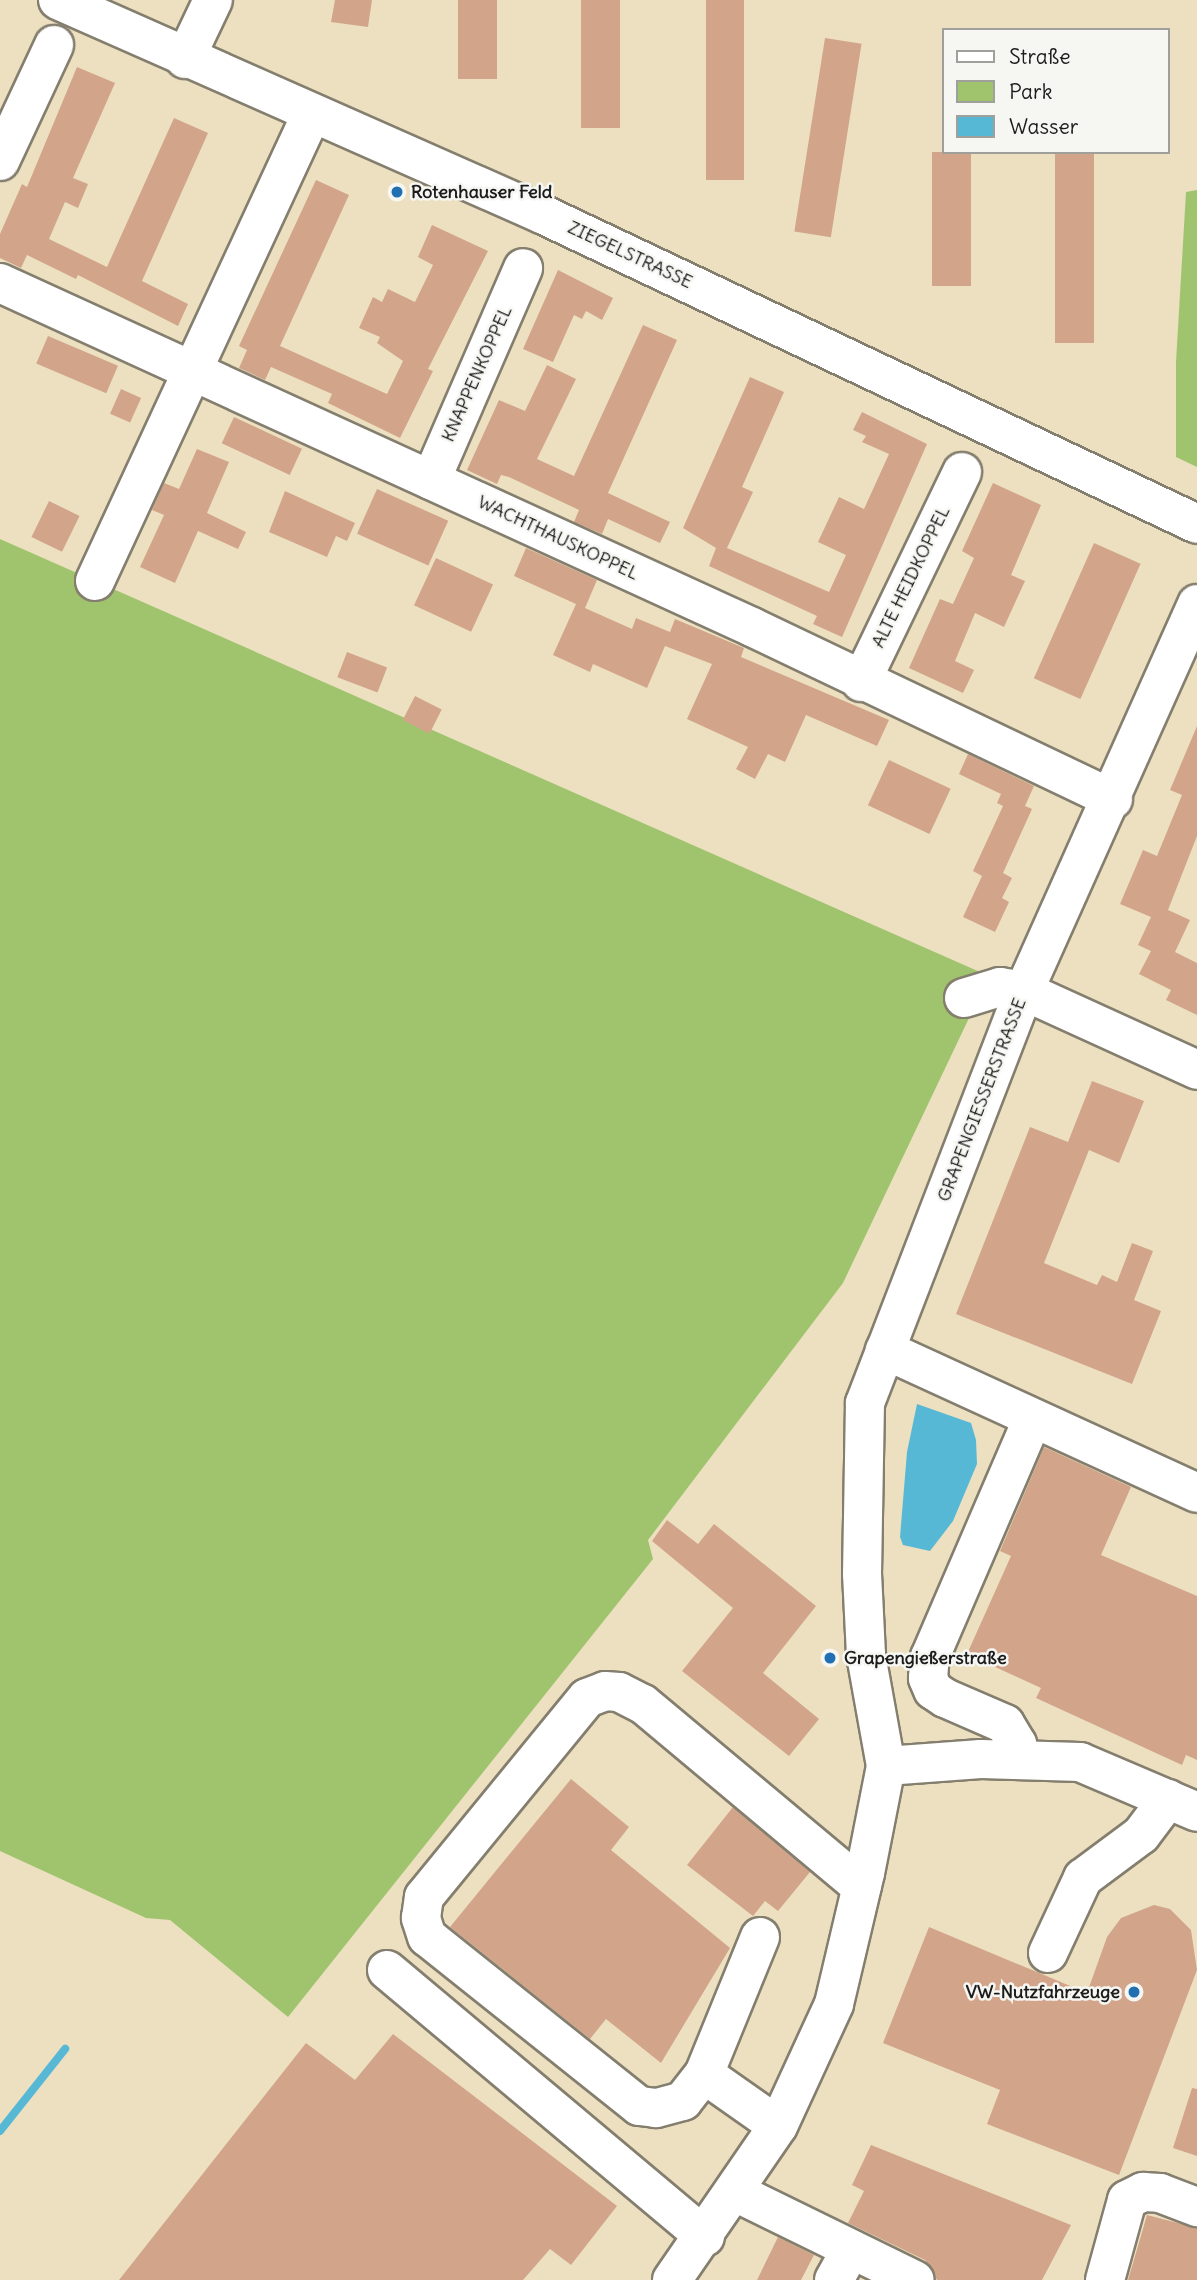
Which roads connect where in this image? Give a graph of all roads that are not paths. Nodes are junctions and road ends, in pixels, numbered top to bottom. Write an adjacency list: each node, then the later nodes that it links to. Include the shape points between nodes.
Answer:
1 (58, 0): 4 (street, ZIEGELSTRASSE)
2 (213, 0): 4 (street)
3 (54, 46): 6 (street)
4 (185, 59): 5 (street, ZIEGELSTRASSE)
5 (311, 115): 9 (street); 12 (street, ZIEGELSTRASSE, via 544,215)
6 (0, 161)
7 (523, 268): 11 (street, KNAPPENKOPPEL)
8 (0, 284): 9 (street, WACHTHAUSKOPPEL)
9 (192, 369): 11 (street, WACHTHAUSKOPPEL); 13 (street)
10 (962, 472): 15 (street, ALTE HEIDKOPPEL)
11 (431, 480): 15 (street, WACHTHAUSKOPPEL)
12 (1197, 524)
13 (95, 581)
14 (1197, 604): 16 (street, GRAPENGIESSERSTRASSE)
15 (861, 682): 16 (street, WACHTHAUSKOPPEL)
16 (1113, 799): 17 (street, GRAPENGIESSERSTRASSE)
17 (1024, 991): 18 (street, via 1000,987); 19 (street); 20 (street, GRAPENGIESSERSTRASSE)
18 (964, 998)
19 (1197, 1070)
20 (886, 1350): 21 (street); 24 (street, GRAPENGIESSERSTRASSE, via 865,1403 862,1574 866,1655)
21 (1033, 1418): 22 (street); 23 (street, via 930,1657 928,1678 933,1690 945,1698 1005,1724 1017,1744)
22 (1197, 1493)
23 (1016, 1760): 24 (street); 25 (street, via 1080,1762)
24 (886, 1766): 26 (street, GRAPENGIESSERSTRASSE)
25 (1183, 1805): 28 (street, via 1083,1878)
26 (862, 1887): 30 (street, via 643,1704 619,1692 587,1698 424,1897 421,1918 427,1937 639,2106 656,2108 683,2101); 31 (street, GRAPENGIESSERSTRASSE, via 834,2004)
27 (760, 1937): 30 (street)
28 (1048, 1954)
29 (387, 1970): 34 (street)
30 (704, 2074): 31 (street)
31 (778, 2126): 32 (street, GRAPENGIESSERSTRASSE)
32 (735, 2192): 34 (street, GRAPENGIESSERSTRASSE); 35 (street)
33 (1197, 2207): 38 (street, via 1151,2193 1127,2200)
34 (705, 2237): 36 (street, GRAPENGIESSERSTRASSE)
35 (842, 2264): 37 (street)
36 (672, 2280)
37 (915, 2280)
38 (1105, 2280)

